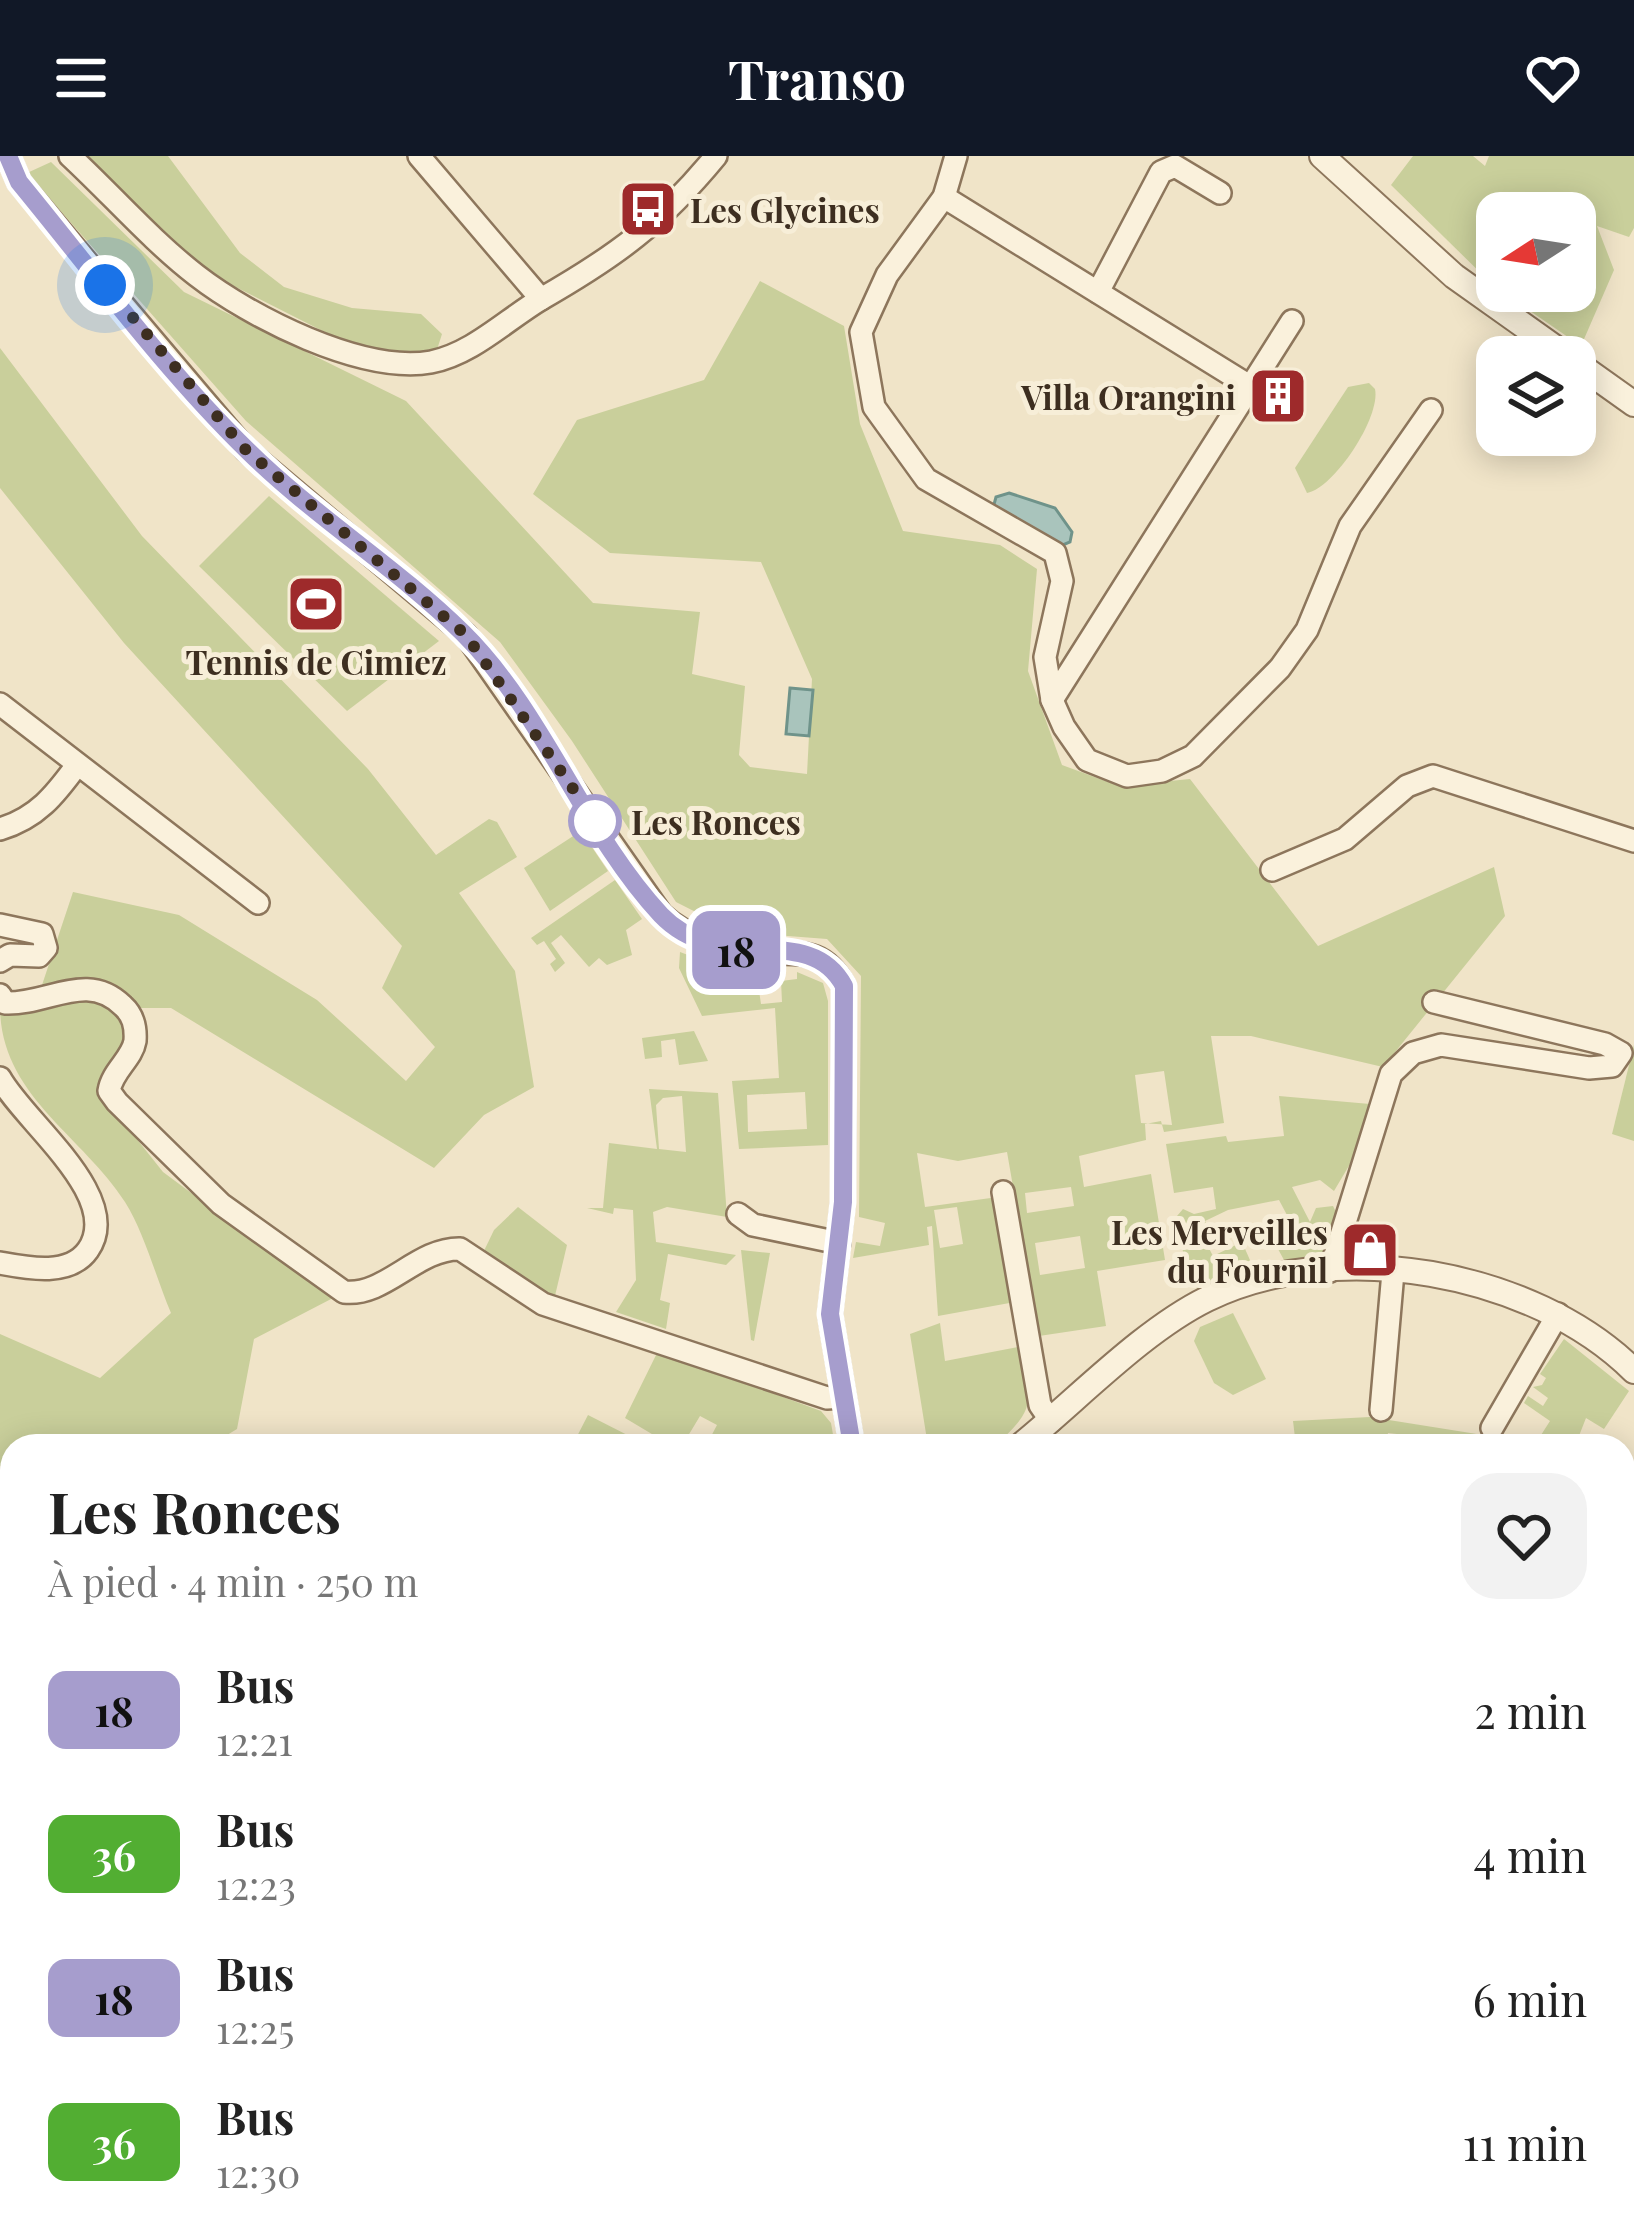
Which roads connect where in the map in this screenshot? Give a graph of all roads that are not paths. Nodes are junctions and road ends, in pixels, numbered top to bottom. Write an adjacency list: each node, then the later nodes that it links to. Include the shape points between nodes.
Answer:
1 (6, 156): 31 (street, via 19,182 246,450 466,635 661,914 732,950 818,954 834,967 844,986)
2 (70, 156): 10 (street, via 197,276 370,363 445,358)
3 (419, 156): 10 (street)
4 (716, 156): 10 (street, via 617,256)
5 (956, 156): 8 (street)
6 (1322, 156): 12 (street, via 1454,276)
7 (1220, 193): 9 (street, via 1175,166 1162,172)
8 (944, 197): 9 (street); 17 (street, via 887,275 861,332 874,407 926,478 1054,553 1062,580 1046,657)
9 (1098, 292): 14 (street)
10 (541, 299)
11 (1292, 321): 14 (street)
12 (1539, 336)
13 (1596, 377): 15 (street)
14 (1251, 386): 17 (street)
15 (1634, 404)
16 (1430, 410): 17 (street, via 1350,526 1307,630 1193,756 1127,776 1087,760)
17 (1052, 700)
18 (0, 704): 19 (street)
19 (77, 765): 20 (street, via 48,804); 23 (street)
20 (0, 829)
21 (1634, 841): 22 (street, via 1433,776 1407,786 1345,839)
22 (1272, 870)
23 (259, 903)
24 (0, 925): 25 (street, via 42,934 46,948)
25 (0, 961)
26 (0, 995): 37 (street, via 5,1003 32,1004 99,988 120,1002 134,1018 135,1045 111,1078 117,1102 221,1204 344,1292 432,1253 460,1250 544,1304)
27 (1434, 1002): 33 (street, via 1621,1053 1612,1066 1589,1068 1441,1045 1413,1053 1391,1074)
28 (0, 1078): 32 (street, via 78,1174 97,1231 86,1253 62,1267)
29 (1003, 1192): 39 (street, via 1040,1405)
30 (738, 1214): 31 (street, via 753,1225)
31 (839, 1243): 37 (street, via 830,1314)
32 (0, 1263)
33 (1330, 1271): 34 (street); 39 (street, via 1261,1279 1204,1301)
34 (1394, 1272): 35 (street, via 1492,1285); 38 (street)
35 (1558, 1314): 36 (street); 40 (street)
36 (1634, 1371)
37 (843, 1397): 41 (street)
38 (1381, 1410)
39 (1051, 1421): 42 (street)
40 (1492, 1428)
41 (850, 1434)
42 (1035, 1434)

